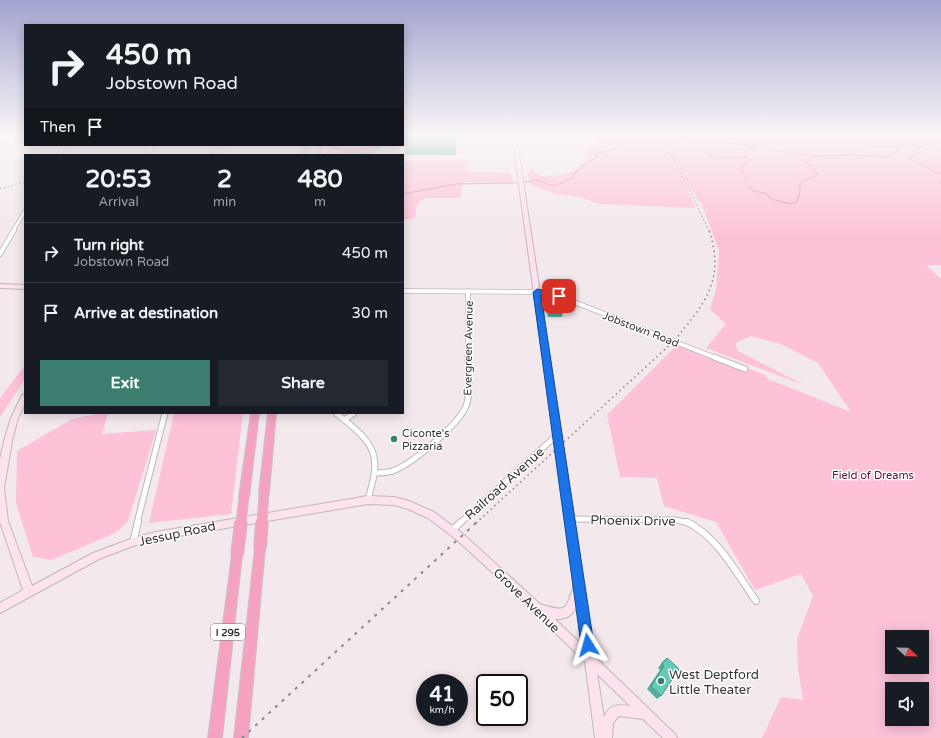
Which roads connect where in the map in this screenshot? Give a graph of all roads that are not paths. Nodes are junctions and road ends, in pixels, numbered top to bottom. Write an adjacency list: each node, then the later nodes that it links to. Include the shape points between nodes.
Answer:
1 (519, 168): 8 (main road)
2 (24, 214): 3 (street)
3 (0, 254)
4 (0, 286): 5 (main road)
5 (24, 287)
6 (404, 291): 7 (street, Jobstown Road)
7 (468, 291): 8 (street, Jobstown Road); 20 (street, Evergreen Avenue, via 466,408 448,430 397,469 385,473)
8 (537, 292): 9 (street, Jobstown Road, via 559,296); 18 (main road)
9 (745, 369)
10 (24, 400): 21 (main road, via 4,452)
11 (165, 414): 25 (street)
12 (250, 414): 19 (highway)
13 (255, 414): 19 (highway, I 295)
14 (272, 414): 34 (highway, I 295, bridge)
15 (337, 414): 17 (street)
16 (353, 414): 17 (street)
17 (344, 420): 20 (street, via 372,451)
18 (557, 435): 23 (main road); 24 (street, Railroad Avenue)
19 (251, 439): 33 (highway, I 295, bridge)
20 (374, 472): 22 (street)
21 (0, 488): 27 (main road, via 4,521)
22 (368, 500): 24 (main road, Jessup Road, via 394,501 409,505 431,515); 25 (main road, Jessup Road, via 181,531)
23 (569, 519): 26 (main road); 28 (street, Phoenix Drive, via 686,521 711,540)
24 (452, 530): 30 (main road, Grove Avenue)
25 (133, 542): 27 (main road, Jessup Road, via 96,556)
26 (579, 584): 30 (main road, via 572,608 566,614 558,616); 31 (main road)
27 (29, 592): 29 (main road, Jessup Road)
28 (756, 601)
29 (0, 608)
30 (537, 608): 31 (main road, Grove Avenue)
31 (590, 660): 32 (main road, Grove Avenue); 35 (main road)
32 (645, 713): 36 (main road, via 617,710 606,722); 37 (main road, Grove Avenue)
33 (215, 738)
34 (242, 738)
35 (600, 738)
36 (606, 738)
37 (671, 738)

